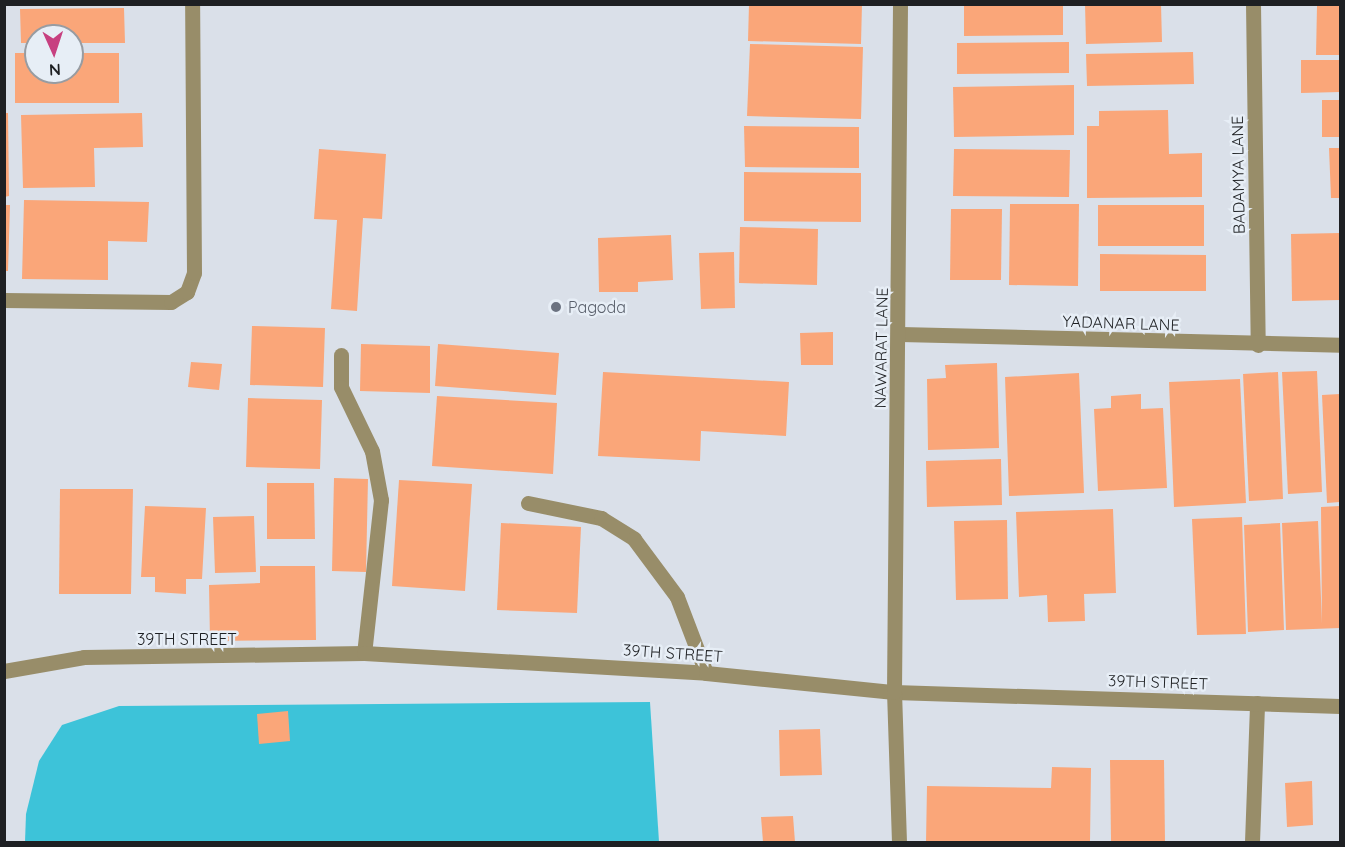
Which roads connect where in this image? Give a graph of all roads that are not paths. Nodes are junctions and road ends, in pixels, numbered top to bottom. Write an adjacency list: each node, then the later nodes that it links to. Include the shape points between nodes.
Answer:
1 (192, 4): 4 (street, via 194,273 188,292 171,302)
2 (900, 4): 5 (street, NAWARAT LANE)
3 (1253, 4): 6 (street, BADAMYA LANE)
4 (4, 300)
5 (900, 334): 6 (street, YADANAR LANE); 13 (street, NAWARAT LANE)
6 (1258, 345): 7 (street, YADANAR LANE)
7 (1341, 345)
8 (341, 355): 10 (street, via 341,387 372,451 381,500)
9 (528, 503): 12 (street, via 601,518 634,539 676,597)
10 (364, 653): 11 (street, 39TH STREET, via 84,657); 12 (street, 39TH STREET)
11 (4, 671)
12 (706, 673): 13 (street, 39TH STREET)
13 (894, 692): 14 (street, 39TH STREET); 16 (street, NAWARAT LANE)
14 (1257, 703): 15 (street, 39TH STREET); 17 (street)
15 (1341, 705)
16 (899, 843)
17 (1252, 843)

